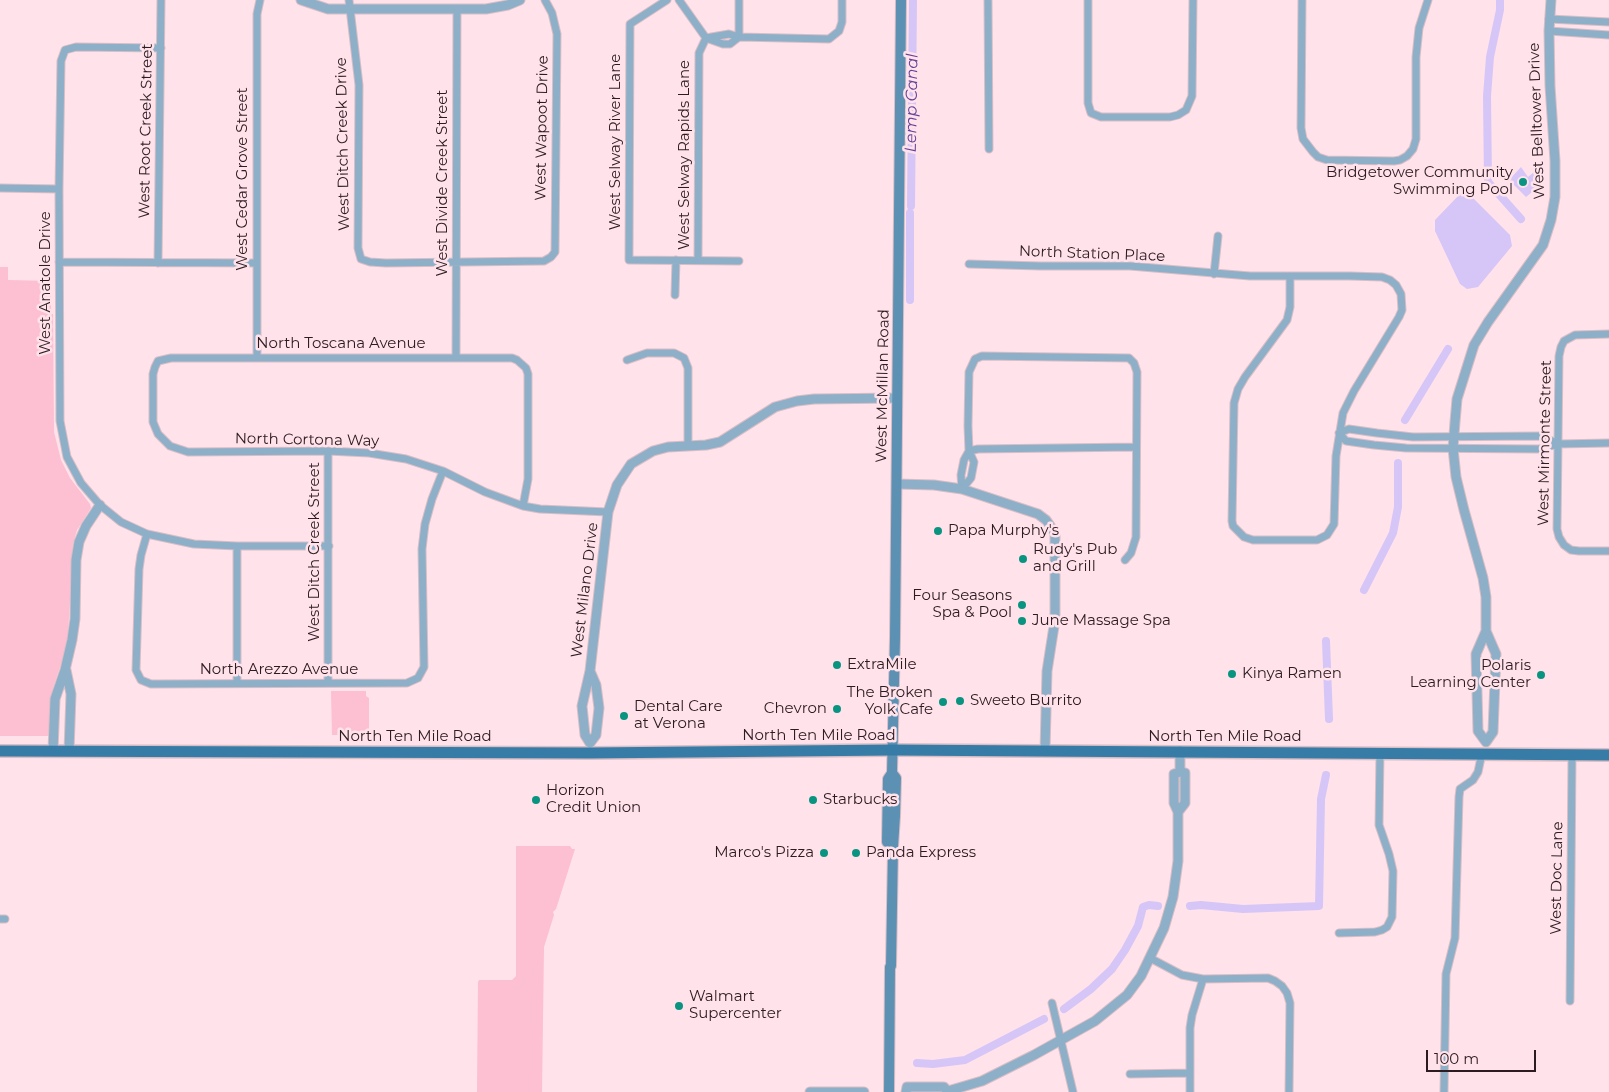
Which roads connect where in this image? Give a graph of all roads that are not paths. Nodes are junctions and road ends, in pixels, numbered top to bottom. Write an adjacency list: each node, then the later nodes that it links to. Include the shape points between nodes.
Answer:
1 (161, 0): 25 (street, West Root Creek Street)
2 (260, 0): 36 (street, West Cedar Grove Street, via 257,14)
3 (301, 0): 17 (street, via 328,9)
4 (520, 0): 18 (street, via 486,9)
5 (545, 0): 34 (street, West Wapoot Drive, via 557,34 554,252 544,261)
6 (667, 0): 30 (street, West Selway River Lane, via 630,24 629,260)
7 (679, 0): 24 (street)
8 (739, 0): 23 (street)
9 (842, 0): 23 (street, via 840,31 832,37)
10 (901, 0): 45 (main road, West McMillan Road)
11 (988, 0): 26 (street)
12 (1088, 0): 13 (street, via 1088,103 1091,112 1102,117 1170,118 1186,110 1192,96)
13 (1193, 0)
14 (1302, 0): 15 (street, via 1303,139 1318,157 1327,160 1394,161 1407,156 1416,139 1416,57 1419,28)
15 (1428, 0)
16 (1551, 0): 19 (street, West Belltower Drive)
17 (349, 5): 18 (street); 34 (street, West Ditch Creek Drive, via 359,85 358,248 361,259 370,262)
18 (458, 9): 34 (street, West Divide Creek Street)
19 (1549, 19): 20 (street); 21 (street, West Belltower Drive)
20 (1609, 22)
21 (1549, 31): 22 (street); 47 (street, West Belltower Drive, via 1555,161 1551,220 1543,245 1474,345 1457,399)
22 (1609, 34)
23 (739, 37): 24 (street, via 723,34)
24 (706, 38): 31 (street, West Selway Rapids Lane, via 699,53)
25 (161, 48): 28 (street, West Anatole Drive, via 76,47 65,50 61,61); 35 (street, West Root Creek Street)
26 (989, 149)
27 (0, 188): 28 (street)
28 (59, 189): 33 (street, West Anatole Drive)
29 (1218, 236): 38 (street)
30 (676, 260): 31 (street); 40 (street, West Selway Rapids Lane)
31 (698, 260): 32 (street)
32 (739, 261)
33 (59, 262): 35 (street); 59 (street, West Anatole Drive, via 60,421 67,457 81,483)
34 (457, 262): 43 (street, West Divide Creek Street)
35 (158, 263): 36 (street)
36 (257, 263): 42 (street, West Cedar Grove Street)
37 (969, 264): 38 (street, North Station Place, via 1130,266)
38 (1214, 274): 39 (street, North Station Place)
39 (1290, 276): 46 (street, North Station Place, via 1382,277 1390,280 1401,294 1399,317 1348,403); 46 (street, via 1287,320 1245,377 1234,403 1233,526 1244,537 1253,540 1317,540 1327,535 1334,524)
40 (675, 295)
41 (1609, 334): 49 (street, West Mirmonte Street, via 1575,335 1564,341 1561,347)
42 (257, 358): 43 (street, North Toscana Avenue); 50 (street, North Toscana Avenue, via 171,358 158,361 153,374 153,422 158,434)
43 (456, 358): 60 (street, North Toscana Avenue, via 512,358 526,368 528,479)
44 (627, 360): 51 (street, via 647,353 674,353 684,358 688,368)
45 (897, 398): 51 (street, via 797,401 775,407 720,442); 57 (main road, West McMillan Road)
46 (1339, 433): 47 (street, via 1348,429 1414,437); 53 (street, via 1346,441 1374,445)
47 (1454, 437): 49 (street, via 1540,436); 53 (street, West Belltower Drive)
48 (1609, 443): 49 (street)
49 (1558, 444): 53 (street, via 1539,449); 65 (street, West Mirmonte Street, via 1559,537 1571,550)
50 (170, 446): 54 (street, North Cortona Way, via 188,452)
51 (688, 446): 61 (street, via 653,451 631,464 616,485)
52 (1136, 447): 55 (street); 55 (street, via 1137,372 1129,358 982,356 974,360 969,372); 66 (street, via 1136,537)
53 (1453, 448): 67 (street, West Belltower Drive, via 1459,494 1483,578)
54 (328, 451): 56 (street, North Cortona Way, via 406,459); 64 (street, West Ditch Creek Street)
55 (969, 451): 58 (street, via 961,475)
56 (443, 471): 60 (street, North Cortona Way, via 485,492); 71 (street, North Arezzo Avenue, via 425,524 422,549 424,667 418,678 407,683)
57 (897, 484): 58 (street); 73 (main road, West McMillan Road)
58 (962, 489): 78 (street, via 1038,514 1054,533 1055,620 1047,671)
59 (100, 505): 62 (street, West Anatole Drive, via 121,522); 68 (street, via 86,526 76,560 75,619)
60 (524, 506): 61 (street, North Cortona Way)
61 (608, 512): 69 (street, West Milano Drive)
62 (147, 534): 63 (street, West Anatole Drive, via 194,544); 70 (street, North Arezzo Avenue, via 139,569 136,670 141,680 151,684)
63 (237, 546): 64 (street, West Anatole Drive); 70 (street)
64 (329, 546): 71 (street, West Ditch Creek Street)
65 (1609, 551)
66 (1125, 560)
67 (1486, 631): 74 (street, West Belltower Drive, via 1476,654 1478,731); 74 (street, West Belltower Drive, via 1496,654 1493,732)
68 (66, 670): 76 (street, via 55,699); 77 (street, via 71,694)
69 (590, 671): 72 (street, West Milano Drive, via 582,706); 72 (street, West Milano Drive, via 599,708 596,735)
70 (238, 683): 71 (street, North Arezzo Avenue)
71 (328, 683)
72 (590, 748): 73 (main road, North Ten Mile Road); 77 (main road, North Ten Mile Road)
73 (893, 750): 78 (main road, North Ten Mile Road); 93 (main road, West McMillan Road, via 896,816)
74 (1484, 750): 80 (main road, North Ten Mile Road); 81 (main road, North Ten Mile Road); 99 (street, via 1478,772 1460,789 1459,797 1456,938 1446,974)
75 (0, 751): 76 (main road, North Ten Mile Road)
76 (54, 751): 77 (main road, North Ten Mile Road)
77 (69, 751)
78 (1045, 751): 79 (main road, North Ten Mile Road)
79 (1180, 751): 80 (main road, North Ten Mile Road); 84 (street, via 1180,772 1174,774 1174,803 1178,812 1174,897)
80 (1380, 753): 83 (street, via 1379,825 1394,879 1392,917 1387,927 1375,932)
81 (1572, 755): 82 (main road, North Ten Mile Road); 86 (street, West Doc Lane)
82 (1609, 755)
83 (1339, 933)
84 (1150, 958): 85 (street, via 1182,975); 88 (street, via 1127,995 1095,1021)
85 (1203, 979): 89 (street, via 1192,1016); 98 (street, via 1268,978 1282,986 1290,1003)
86 (1570, 1002)
87 (1052, 1003): 88 (street)
88 (1061, 1040): 95 (street, via 982,1081); 96 (street)
89 (1190, 1073): 90 (street); 97 (street)
90 (1130, 1074)
91 (810, 1092): 92 (street)
92 (864, 1092)
93 (889, 1092)
94 (906, 1092): 95 (street, via 907,1087 944,1088)
95 (948, 1092)
96 (1074, 1092)
97 (1190, 1092)
98 (1289, 1092)
99 (1444, 1092)

